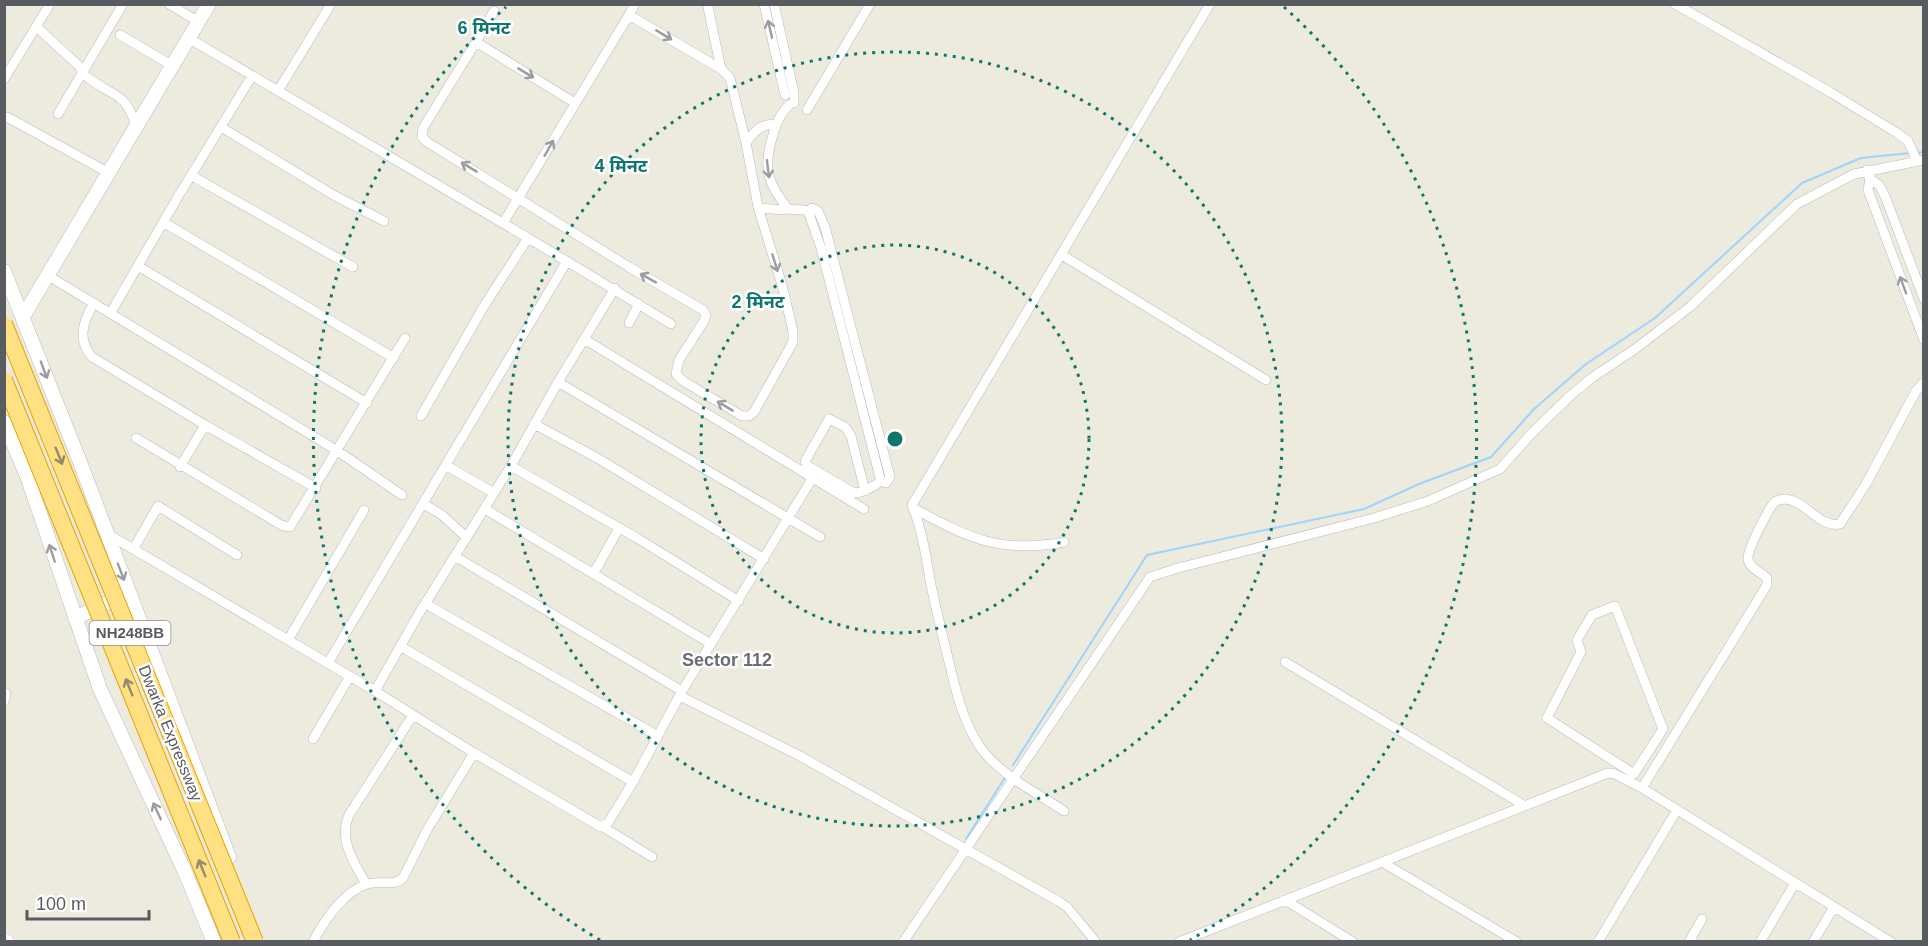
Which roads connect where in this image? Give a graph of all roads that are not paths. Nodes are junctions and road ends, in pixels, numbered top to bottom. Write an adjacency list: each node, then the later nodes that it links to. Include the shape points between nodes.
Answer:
1 (50, 4): 16 (street)
2 (123, 4): 23 (street)
3 (169, 4): 15 (street)
4 (209, 4): 15 (street)
5 (331, 4): 26 (street)
6 (635, 4): 14 (street)
7 (764, 4): 21 (street, one-way to 7)
8 (774, 4): 21 (street)
9 (870, 4): 29 (street)
10 (1210, 4): 47 (street)
11 (1675, 4): 36 (street, via 1898,133)
12 (708, 7): 22 (street)
13 (494, 11): 19 (street)
14 (629, 15): 22 (street, one-way to 22); 28 (street)
15 (199, 22): 18 (street)
16 (37, 27): 23 (street); 25 (street)
17 (120, 35): 20 (street)
18 (190, 39): 20 (street); 24 (street)
19 (476, 42): 28 (street, one-way to 28); 40 (street, one-way to 19, via 422,136 423,128)
20 (173, 66): 33 (street)
21 (783, 66): 27 (street); 32 (street, via 794,93 791,104)
22 (721, 69): 35 (street, via 730,78)
23 (83, 73): 30 (street); 33 (street, via 125,102)
24 (252, 76): 26 (street); 34 (street)
25 (4, 79)
26 (278, 91): 45 (street)
27 (785, 95)
28 (575, 103): 40 (street, one-way to 28)
29 (807, 110)
30 (58, 114)
31 (7, 117): 37 (street)
32 (775, 125): 35 (street, via 763,125); 42 (street, one-way to 42, via 767,168 772,188)
33 (136, 127): 37 (street)
34 (221, 127): 39 (street); 43 (street)
35 (746, 142): 41 (street)
36 (1920, 160): 38 (street)
37 (109, 173): 52 (street)
38 (1869, 175): 54 (street, via 1885,196); 64 (street, one-way to 38, via 1868,190); 120 (street, via 1828,187 1792,209 1691,306 1570,396 1500,470 1428,501 1374,518 1152,576)
39 (192, 176): 44 (street); 50 (street)
40 (519, 198): 41 (street, one-way to 40, via 782,285 793,338 759,404 745,416 676,374 679,360 704,321 703,310); 45 (street)
41 (758, 207): 42 (street)
42 (788, 208): 82 (street, via 812,208 824,221 830,264 890,477 886,483)
43 (384, 221)
44 (163, 222): 49 (street); 65 (street)
45 (503, 223): 46 (street)
46 (528, 238): 48 (street); 71 (street)
47 (1062, 255): 67 (street); 87 (street)
48 (567, 261): 53 (street); 77 (street)
49 (138, 266): 57 (street); 70 (street)
50 (353, 267)
51 (4, 271): 58 (street)
52 (47, 274): 55 (street); 58 (street)
53 (615, 288): 56 (street); 63 (street)
54 (1923, 299)
55 (94, 303): 57 (street); 74 (street, via 83,325 84,344 89,353)
56 (639, 304): 59 (street); 61 (street)
57 (111, 312): 76 (street)
58 (24, 315): 92 (street, one-way to 92)
59 (629, 323)
60 (4, 324): 137 (highway, Dwarka Expressway / NH248BB, one-way to 137, bridge)
61 (671, 324)
62 (405, 338): 65 (street)
63 (584, 339): 68 (street); 80 (street)
64 (1923, 340)
65 (393, 358): 70 (street)
66 (4, 380): 136 (highway, Dwarka Expressway / NH248BB, one-way to 66, bridge)
67 (1266, 380)
68 (558, 382): 73 (street); 90 (street)
69 (1923, 382): 122 (street, via 1840,524 1829,523 1788,499 1772,505 1748,558 1751,566 1767,578 1767,585)
70 (366, 403): 76 (street)
71 (421, 416)
72 (4, 422): 104 (street, one-way to 72, via 27,476)
73 (534, 424): 78 (street); 99 (street)
74 (206, 425): 79 (street); 81 (street)
75 (136, 438): 79 (street)
76 (336, 450): 81 (street); 84 (street)
77 (447, 466): 83 (street); 85 (street)
78 (511, 466): 83 (street); 91 (street)
79 (180, 467): 81 (street, via 286,528 292,526)
80 (812, 479): 88 (street); 90 (street)
81 (316, 488)
82 (866, 491): 82 (street, via 849,491 807,465 829,419 845,428 850,436)
83 (494, 493): 86 (street)
84 (402, 495)
85 (424, 504): 94 (street); 109 (street)
86 (485, 508): 94 (street); 100 (street)
87 (913, 508): 95 (street, via 990,543 1033,546); 120 (street, via 925,545 953,681 965,716 983,750)
88 (864, 509)
89 (364, 510): 105 (street)
90 (788, 519): 93 (street); 99 (street)
91 (619, 528): 100 (street); 102 (street)
92 (105, 532): 96 (street); 101 (street, one-way to 101)
93 (820, 537)
94 (467, 538): 98 (street)
95 (1064, 542)
96 (134, 548): 97 (street, via 158,506); 105 (street)
97 (237, 555)
98 (456, 557): 103 (street); 113 (street)
99 (764, 559): 102 (street)
100 (594, 573): 106 (street)
101 (129, 593): 104 (street); 138 (street)
102 (739, 601): 106 (street)
103 (426, 604): 107 (street); 116 (street)
104 (75, 618): 135 (street, one-way to 104, via 100,689)
105 (288, 640): 109 (street)
106 (711, 644): 113 (street)
107 (400, 645): 111 (street); 121 (street)
108 (1285, 662): 123 (street)
109 (328, 663): 110 (street)
110 (350, 676): 111 (street); 117 (street)
111 (375, 691): 115 (street)
112 (4, 692): 114 (street)
113 (681, 694): 116 (street); 127 (street)
114 (4, 701)
115 (413, 715): 118 (street); 130 (street, via 345,826 346,844)
116 (658, 736): 121 (street)
117 (313, 739)
118 (474, 753): 126 (street); 130 (street, via 403,878)
119 (1618, 769): 119 (street, via 1546,718 1581,652 1577,640 1592,615 1615,606 1663,729 1634,774); 122 (street); 123 (street)
120 (1014, 778): 125 (street); 127 (street)
121 (633, 782): 126 (street)
122 (1642, 788): 124 (street)
123 (1525, 806): 129 (street)
124 (1677, 810): 131 (street); 145 (street)
125 (1064, 811)
126 (603, 827): 128 (street)
127 (967, 849): 140 (street); 141 (street, via 1062,903)
128 (652, 857)
129 (1382, 862): 132 (street); 144 (street)
130 (366, 884): 139 (street, via 339,904)
131 (1795, 884): 133 (street); 147 (street)
132 (1285, 900): 142 (street); 143 (street)
133 (1834, 907): 148 (street); 149 (street)
134 (1702, 919): 146 (street)
135 (214, 942)
136 (232, 942)
137 (255, 942)
138 (262, 942)
139 (313, 942)
140 (903, 942)
141 (1096, 942)
142 (1179, 942)
143 (1353, 942)
144 (1517, 942)
145 (1598, 942)
146 (1689, 942)
147 (1760, 942)
148 (1813, 942)
149 (1891, 942)

